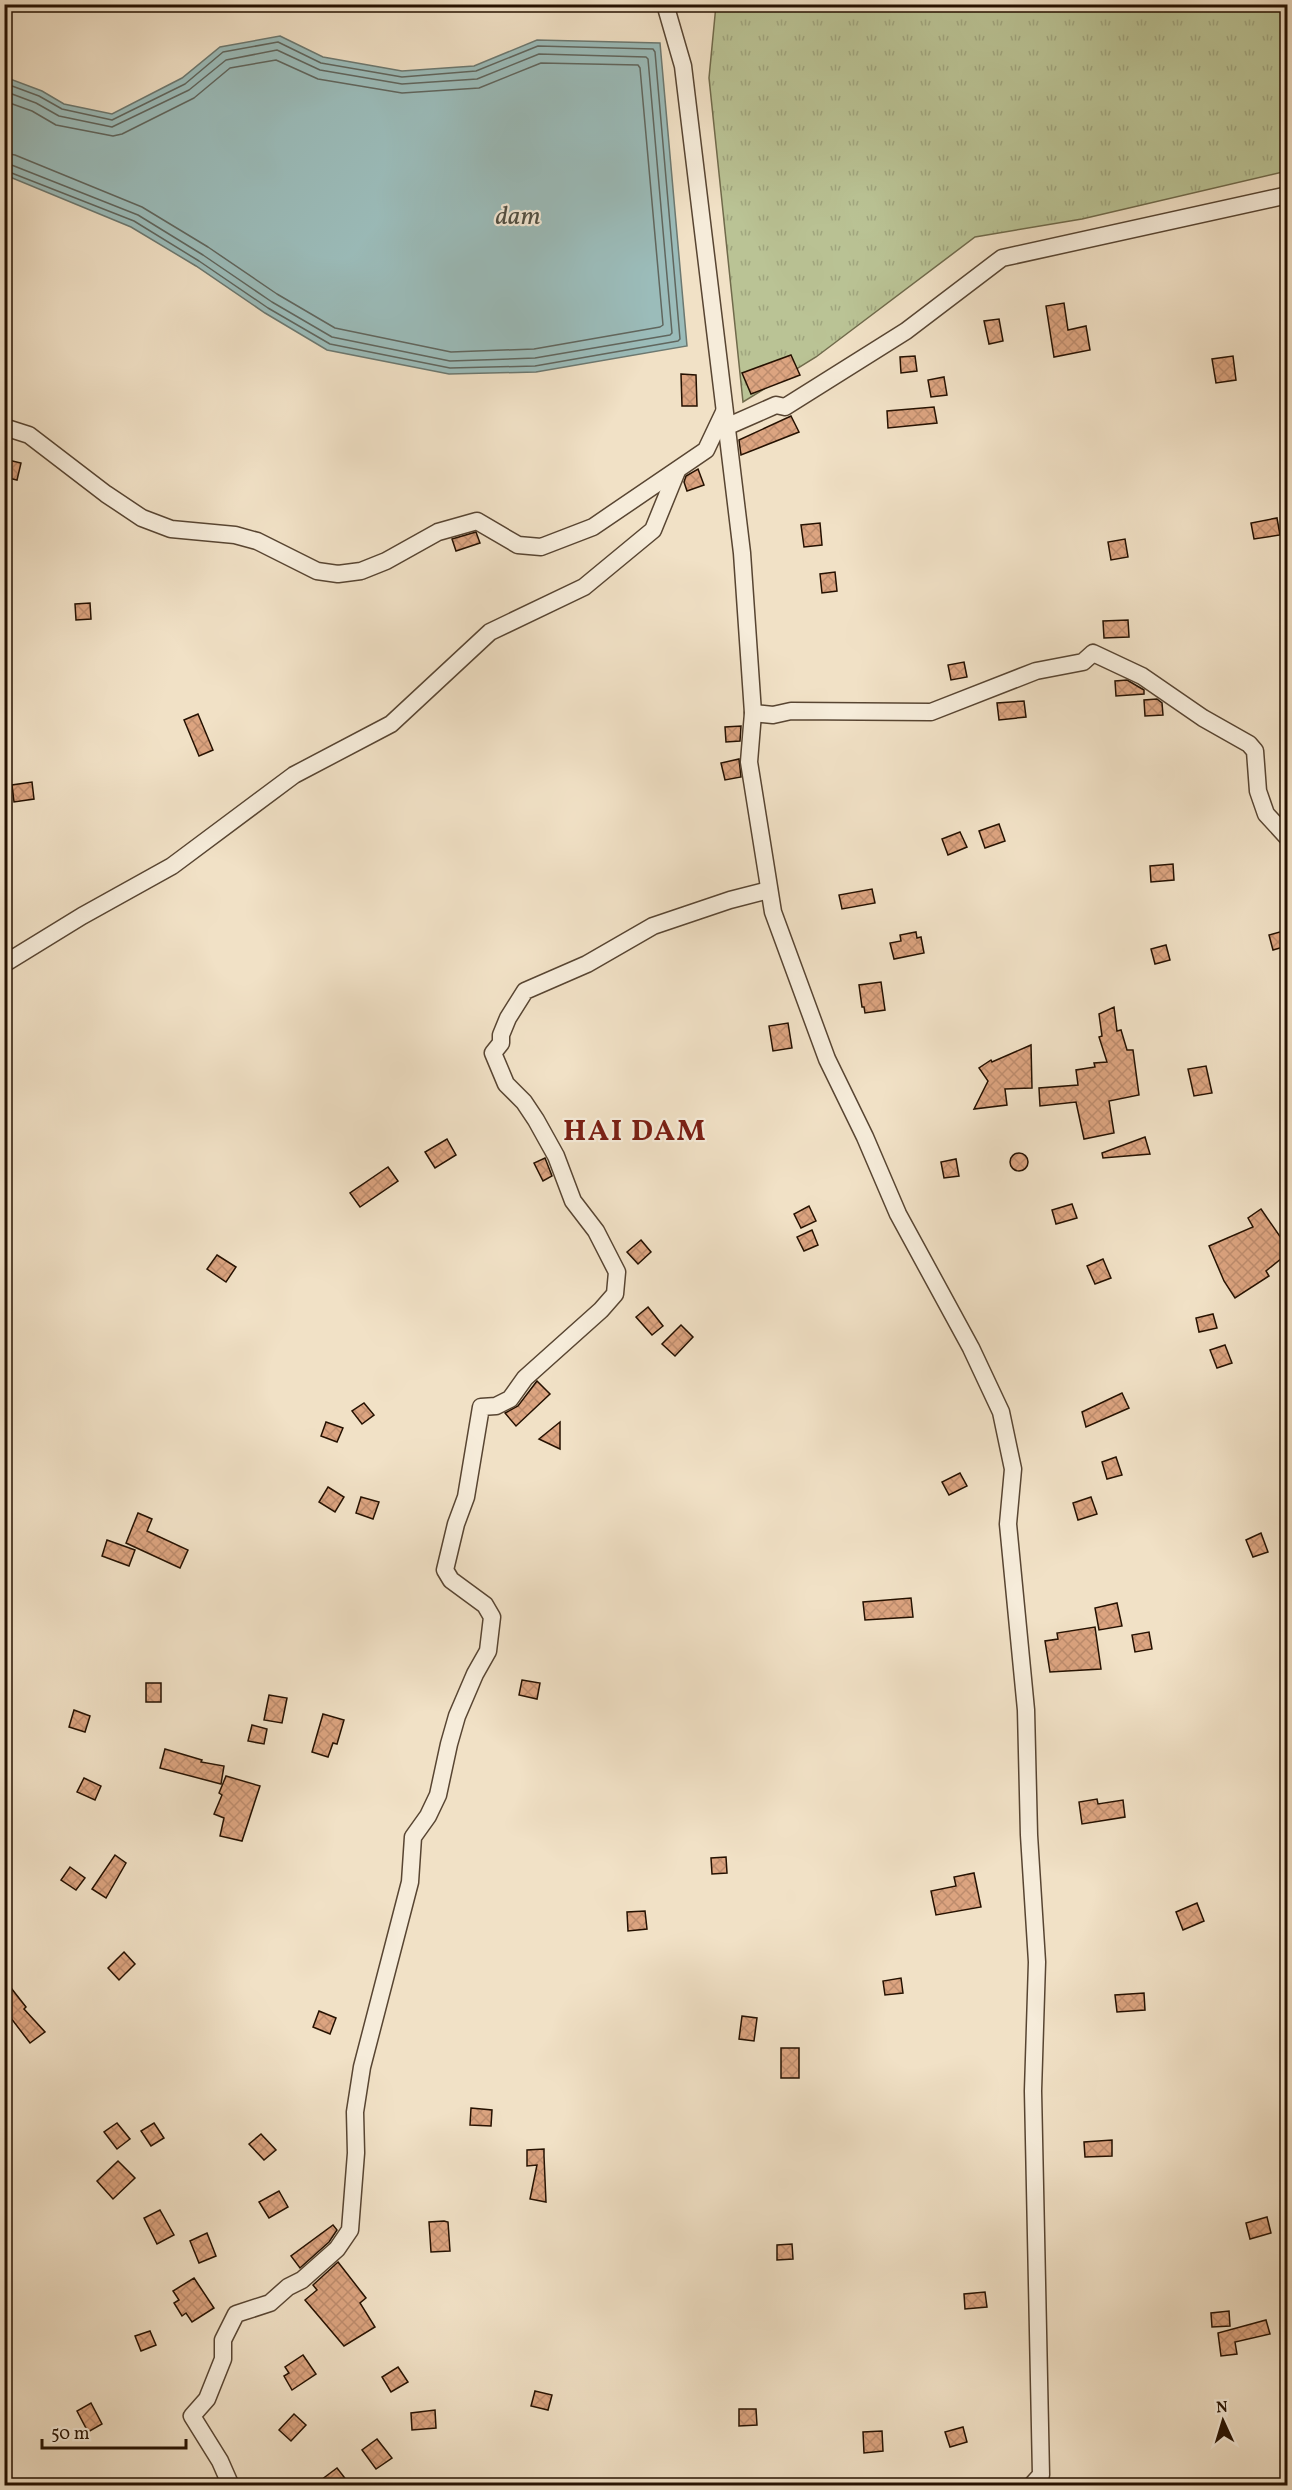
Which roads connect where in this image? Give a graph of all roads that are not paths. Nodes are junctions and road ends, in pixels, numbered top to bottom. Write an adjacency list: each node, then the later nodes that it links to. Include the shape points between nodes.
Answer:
1 (665, 4): 3 (street, via 683,66)
2 (1287, 195): 3 (street, via 1002,258 906,331 785,407 776,405)
3 (725, 419): 5 (street, via 706,450); 6 (street, via 742,553)
4 (4, 427): 5 (street, via 29,435 142,518 171,529 257,541 317,571 338,574 362,571 438,532 477,521 518,545 541,547 593,527)
5 (677, 471): 9 (street, via 653,530 584,587 490,632 391,724 294,775 172,866)
6 (753, 714): 7 (street, via 931,712 1036,671 1083,662 1094,653 1142,676 1248,744 1255,752 1258,791 1266,814); 8 (street, via 749,762)
7 (1287, 838)
8 (769, 890): 10 (street, via 653,926 587,964 525,991 508,1018 494,1053 506,1084 536,1120 556,1156 573,1201 596,1231 617,1272 615,1294 525,1378 510,1399 482,1407 466,1497 445,1570 450,1580 485,1605 492,1617 488,1651 458,1716 438,1795 413,1837 410,1882 362,2067 355,2112 350,2230 337,2248 302,2280 270,2303 236,2314 223,2340 223,2359 207,2399 192,2416); 11 (street, via 773,912 827,1059 897,1214 971,1348 1001,1412 1013,1469 1008,1524 1026,1710 1037,1962 1033,2091 1041,2475)
9 (4, 964)
10 (231, 2486)
11 (1031, 2486)

